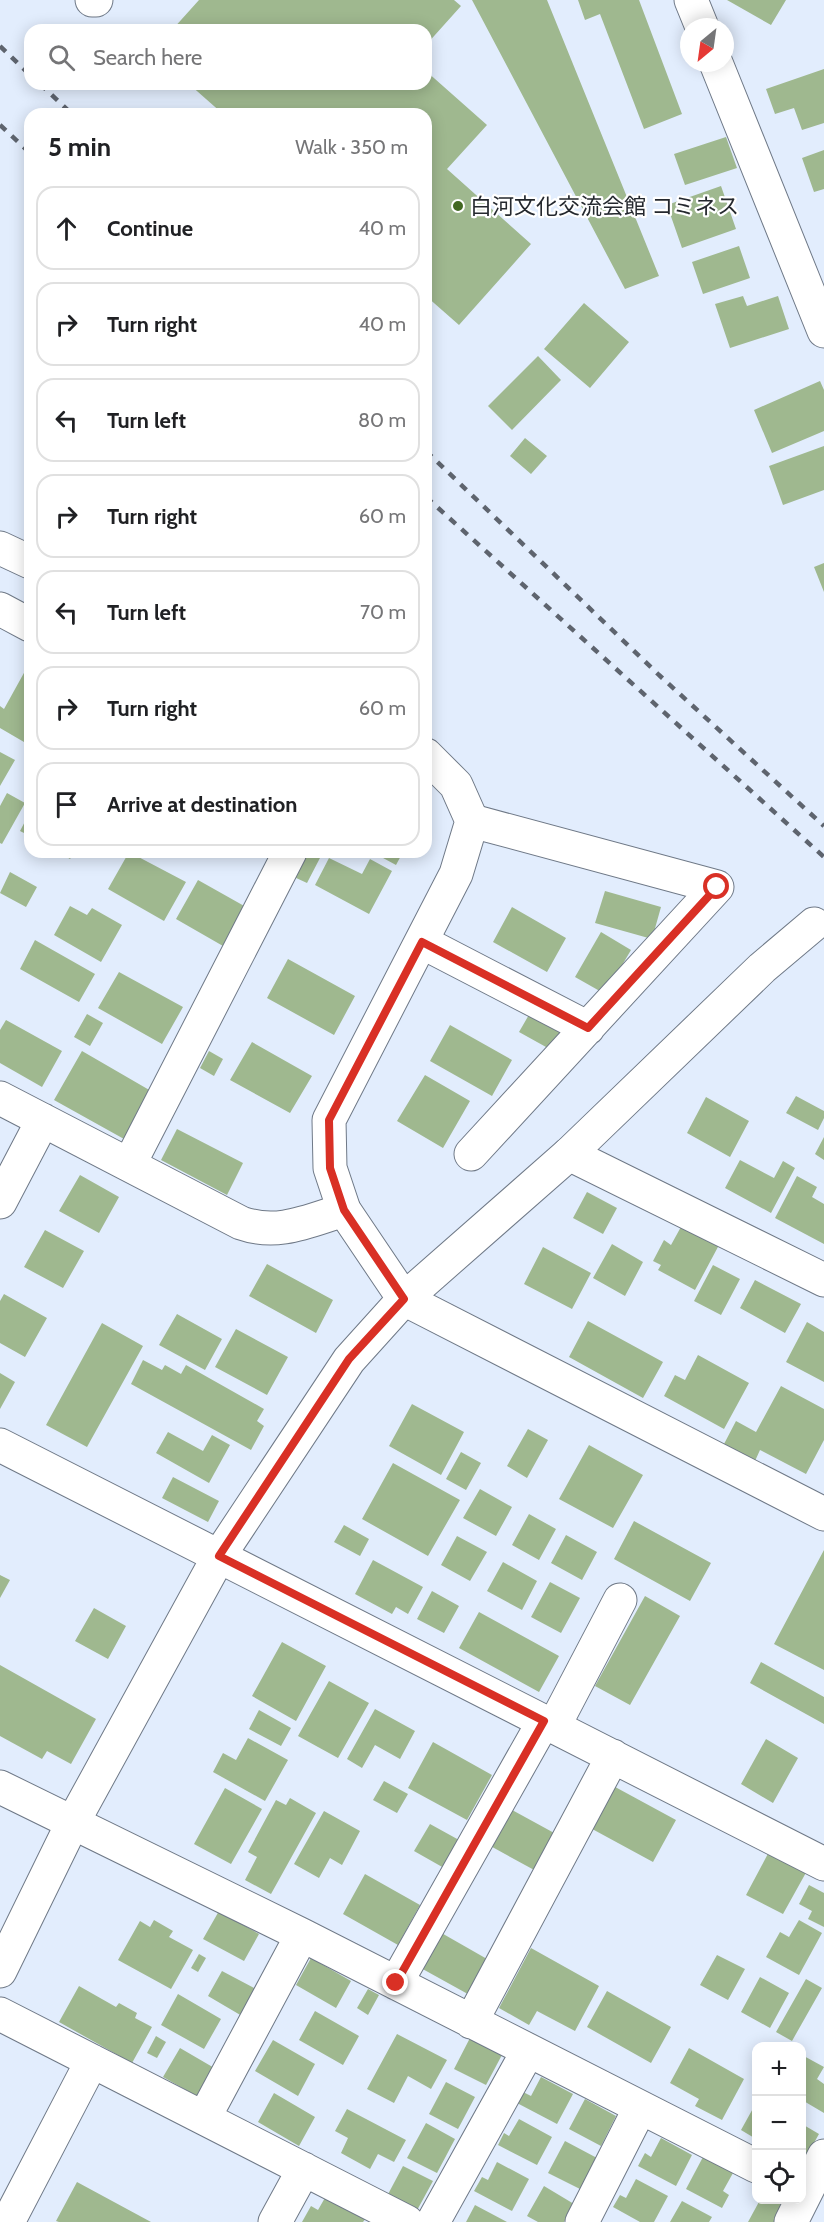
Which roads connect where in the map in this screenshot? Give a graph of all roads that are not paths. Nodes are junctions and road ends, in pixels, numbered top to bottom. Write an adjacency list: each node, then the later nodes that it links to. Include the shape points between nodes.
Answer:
1 (691, 0): 2 (street)
2 (698, 18)
3 (720, 72): 4 (street)
4 (824, 331)
5 (0, 549): 6 (street)
6 (24, 559)
7 (0, 609): 8 (street)
8 (24, 622)
9 (432, 761): 10 (street, via 456,784)
10 (472, 821): 13 (street, via 456,874); 14 (street, via 717,887)
11 (287, 858): 19 (street)
12 (814, 924): 18 (street, via 762,968)
13 (422, 942): 14 (street); 21 (street, via 329,1120 330,1168)
14 (588, 1028): 17 (street)
15 (0, 1098): 16 (street)
16 (43, 1120): 19 (street); 20 (street)
17 (471, 1154)
18 (569, 1154): 22 (street); 23 (street)
19 (130, 1163): 21 (street, via 261,1230)
20 (0, 1203)
21 (344, 1210): 23 (street)
22 (824, 1280)
23 (404, 1299): 25 (street); 26 (street, via 349,1359)
24 (0, 1445): 26 (street)
25 (824, 1514)
26 (219, 1556): 28 (street); 31 (street)
27 (621, 1600): 28 (street)
28 (549, 1724): 29 (street); 35 (street)
29 (614, 1756): 32 (street); 37 (street)
30 (0, 1787): 31 (street)
31 (72, 1824): 33 (street); 34 (street)
32 (824, 1864)
33 (302, 1935): 35 (street); 41 (street)
34 (0, 1971)
35 (396, 1983): 37 (street)
36 (0, 2014): 39 (street)
37 (471, 2022): 38 (street)
38 (528, 2051): 40 (street); 49 (street)
39 (92, 2061): 41 (street); 46 (street)
40 (640, 2108): 43 (street); 50 (street)
41 (204, 2118): 44 (street)
42 (824, 2156): 45 (street)
43 (752, 2164)
44 (304, 2169): 47 (street); 48 (street)
45 (810, 2194): 51 (street)
46 (8, 2222)
47 (275, 2222)
48 (408, 2222)
49 (433, 2222)
50 (582, 2222)
51 (791, 2222)

